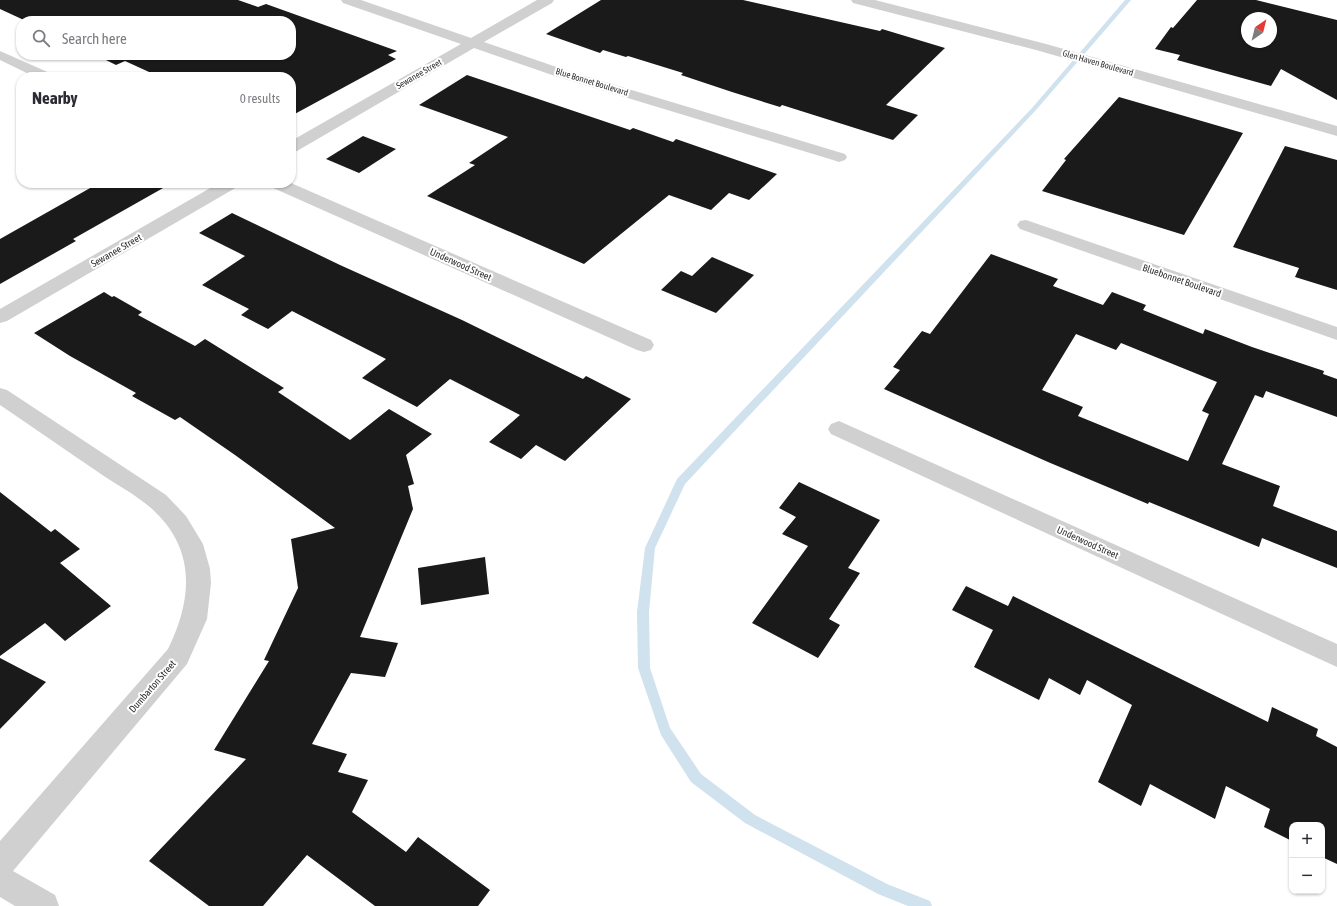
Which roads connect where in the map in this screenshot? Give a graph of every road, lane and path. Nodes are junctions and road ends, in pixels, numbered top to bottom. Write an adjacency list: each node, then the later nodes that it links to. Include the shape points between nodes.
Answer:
1 (348, 0): 4 (street, Blue Bonnet Boulevard)
2 (547, 0): 4 (street, Sewanee Street)
3 (858, 0): 7 (street, Glen Haven Boulevard, via 1041,47)
4 (473, 43): 8 (street, Sewanee Street); 9 (street, Blue Bonnet Boulevard, via 580,79)
5 (0, 55): 6 (street)
6 (36, 72)
7 (1337, 131)
8 (296, 145)
9 (839, 157)
10 (222, 188): 13 (street, Sewanee Street)
11 (288, 188): 15 (street, Underwood Street)
12 (1026, 225): 14 (street, Bluebonnet Boulevard)
13 (0, 317)
14 (1337, 334)
15 (644, 345)
16 (0, 395): 19 (street, Dumbarton Street, via 158,501 176,518 190,538 198,563 198,587 194,618 178,656)
17 (840, 429): 18 (street, Underwood Street)
18 (1337, 656)
19 (0, 863)
20 (0, 880): 21 (street)
21 (44, 906)

